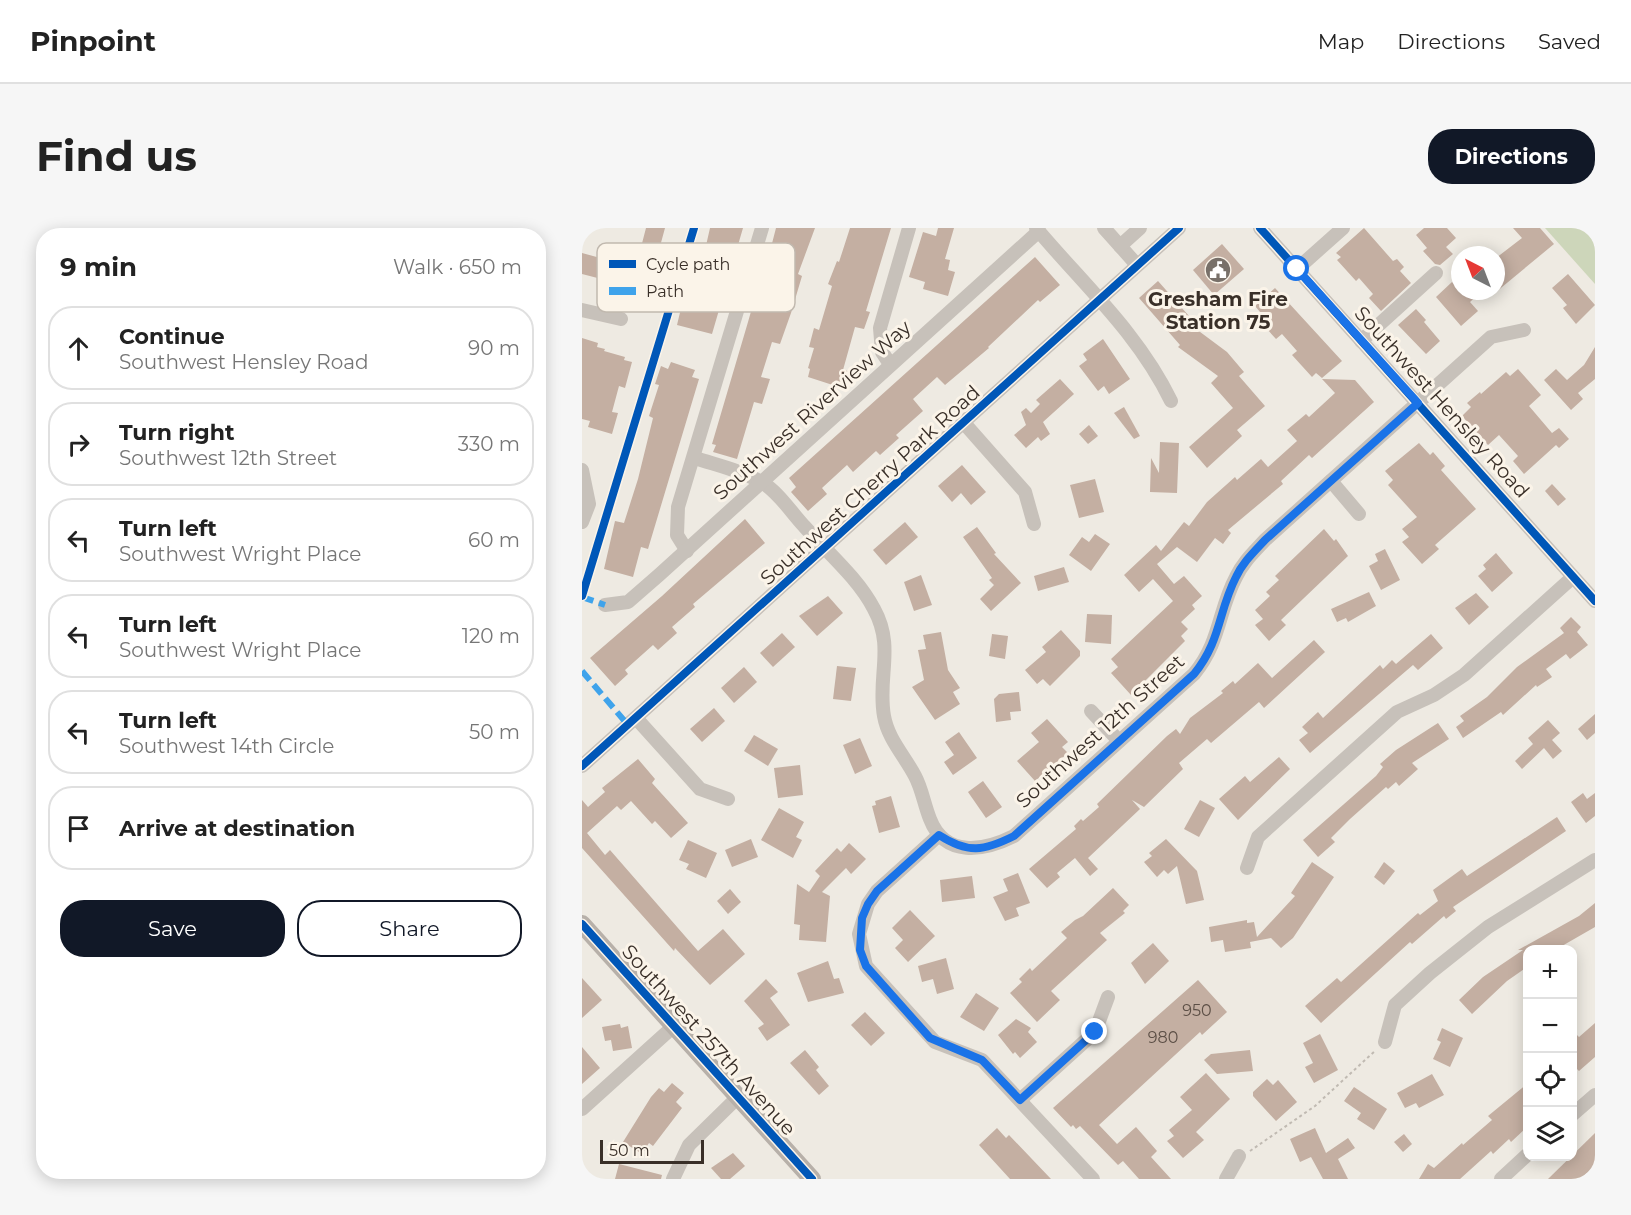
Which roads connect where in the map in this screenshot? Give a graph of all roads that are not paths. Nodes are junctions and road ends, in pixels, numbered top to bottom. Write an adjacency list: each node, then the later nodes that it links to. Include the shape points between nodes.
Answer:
1 (762, 228): 9 (street)
2 (909, 228): 20 (street, via 880,328 882,352)
3 (1104, 228): 10 (street)
4 (1140, 228): 10 (street)
5 (1179, 228): 11 (street, Southwest Cherry Park Road)
6 (1260, 228): 12 (street, Southwest Hensley Road)
7 (1343, 228): 12 (street)
8 (1038, 230): 14 (street); 20 (street, Southwest Riverview Way)
9 (758, 243)
10 (1120, 246): 11 (street)
11 (1137, 265): 14 (street, Southwest Cherry Park Road)
12 (1297, 269): 19 (street, Southwest Hensley Road)
13 (1436, 273): 19 (street)
14 (1100, 298): 21 (street, via 1132,337); 23 (street, Southwest Cherry Park Road)
15 (582, 310): 17 (street)
16 (738, 312): 24 (street)
17 (621, 319)
18 (1524, 330): 22 (street, Southwest 12th Street, via 1491,337)
19 (1361, 340): 22 (street, Southwest Hensley Road)
20 (890, 364): 27 (street, Southwest Riverview Way)
21 (1170, 401)
22 (1418, 403): 26 (street, Southwest 12th Street); 33 (street, Southwest Hensley Road)
23 (964, 423): 30 (street, via 1025,492); 31 (street, Southwest Cherry Park Road)
24 (695, 458): 27 (street); 32 (street, via 675,524 677,536)
25 (582, 470): 29 (street, via 589,504)
26 (1331, 481): 28 (street); 38 (street, Southwest 12th Street, via 1245,561 1231,588 1217,637 1206,659)
27 (763, 483): 31 (street); 32 (street, Southwest Riverview Way)
28 (1359, 514)
29 (582, 522)
30 (1034, 524)
31 (824, 549): 37 (street, Southwest Cherry Park Road); 41 (street, via 866,595 878,618 886,649 882,695 887,729 914,774 930,821)
32 (687, 551): 35 (street, Southwest Riverview Way, via 628,602)
33 (1573, 577): 34 (street, Southwest Hensley Road); 43 (street, via 1464,675 1434,695 1397,712 1258,837)
34 (1595, 602)
35 (605, 605)
36 (1091, 711): 38 (street)
37 (636, 718): 39 (street, Southwest Cherry Park Road); 40 (street, via 700,789)
38 (1119, 741): 41 (street, Southwest 12th Street, via 1014,836 976,849 957,846)
39 (582, 766)
40 (728, 799)
41 (939, 835): 50 (street, via 877,891 868,904 862,918 860,950 866,966 930,1038 982,1060)
42 (1595, 860): 47 (street, via 1488,927 1430,973 1395,1005)
43 (1247, 868)
44 (582, 924): 46 (main road, Southwest 257th Avenue)
45 (1108, 997): 50 (street, via 1095,1032)
46 (674, 1026): 49 (main road, Southwest 257th Avenue); 51 (street)
47 (1385, 1042)
48 (1595, 1095): 52 (street)
49 (738, 1097): 55 (street, via 688,1145); 56 (main road, Southwest 257th Avenue)
50 (1020, 1100): 57 (street)
51 (582, 1109)
52 (1577, 1111)
53 (1239, 1156): 58 (street)
54 (1523, 1159): 59 (street)
55 (673, 1179)
56 (812, 1179)
57 (1093, 1179)
58 (1226, 1179)
59 (1501, 1179)

